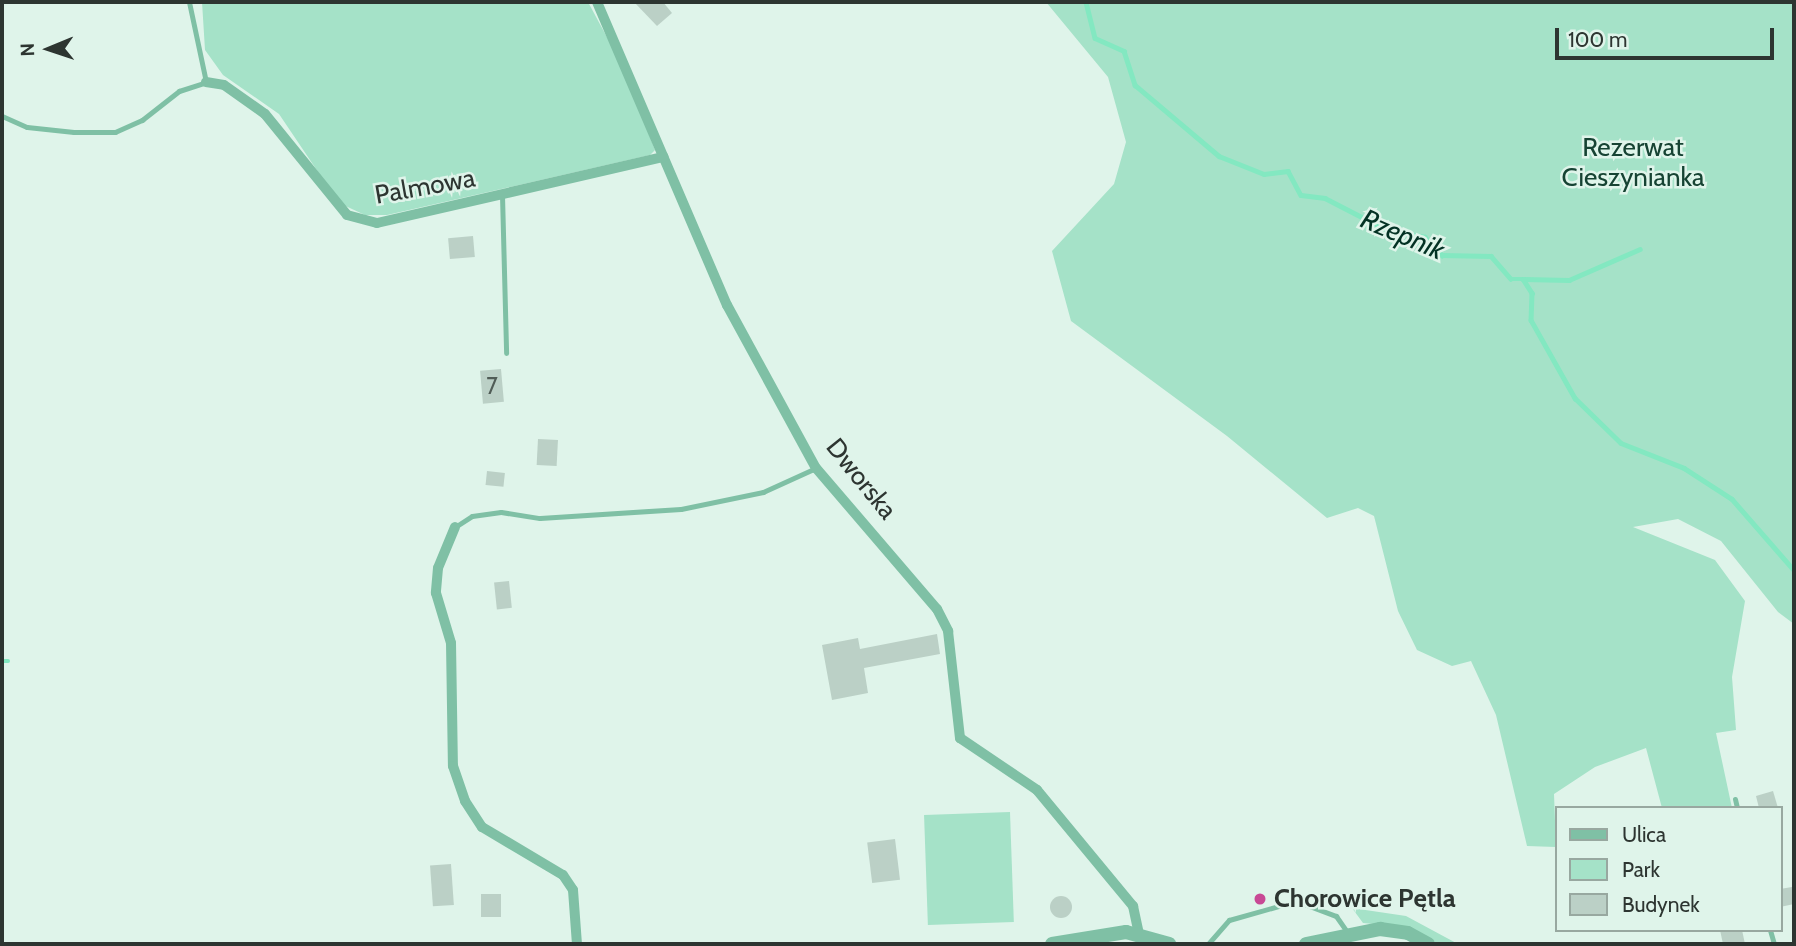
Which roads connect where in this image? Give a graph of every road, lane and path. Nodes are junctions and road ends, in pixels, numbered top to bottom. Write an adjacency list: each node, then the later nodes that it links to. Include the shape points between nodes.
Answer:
1 (189, 2): 3 (lane)
2 (597, 2): 5 (street, Dworska)
3 (206, 82): 4 (lane, via 178,91 142,121 115,132 27,127); 6 (street, Palmowa, via 224,85 265,114 347,215 377,223)
4 (2, 116)
5 (664, 157): 6 (street, Palmowa); 8 (street, Dworska, via 727,305)
6 (502, 195): 7 (lane)
7 (506, 353)
8 (816, 468): 9 (lane, via 763,492 681,509 540,518 501,512 472,516); 13 (street, Dworska, via 937,609 948,631 960,738 1037,790 1133,906)
9 (455, 527): 14 (street, via 438,568 436,593 452,643 453,766 465,802 482,827 563,875 573,890)
10 (1735, 799): 11 (lane)
11 (1737, 806)
12 (1348, 932): 17 (lane, via 1336,916 1296,901 1229,920); 18 (street); 19 (street, via 1395,931)
13 (1139, 933): 15 (street); 16 (street)
14 (576, 944)
15 (1052, 944)
16 (1169, 944)
17 (1208, 944)
18 (1306, 944)
19 (1428, 944)

